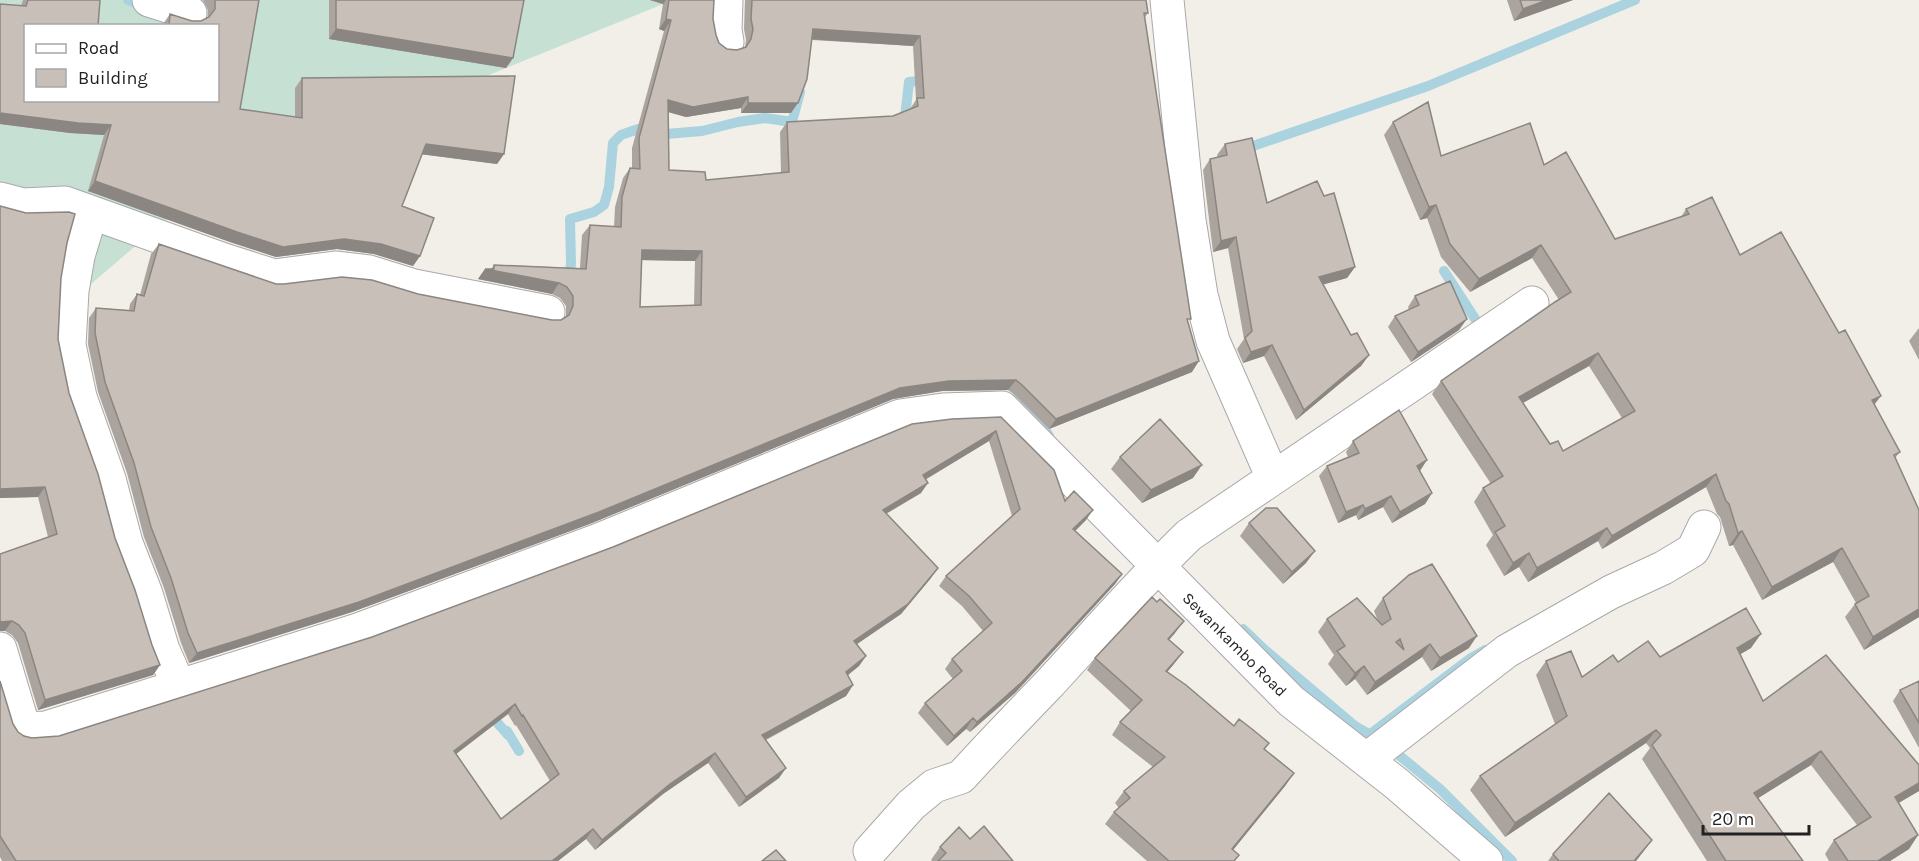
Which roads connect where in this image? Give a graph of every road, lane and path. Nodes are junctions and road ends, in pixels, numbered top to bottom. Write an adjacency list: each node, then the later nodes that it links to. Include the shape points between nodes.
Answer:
1 (149, 0): 4 (street)
2 (726, 0): 5 (street)
3 (1167, 0): 10 (street, via 1189,220 1201,295 1213,341)
4 (190, 13)
5 (727, 42)
6 (0, 199): 7 (street, via 23,205 65,202)
7 (91, 213): 9 (street, via 273,276 335,268 369,272 414,286); 14 (street, via 72,291 69,345 80,398 109,479 126,543)
8 (1532, 303): 10 (street)
9 (548, 312)
10 (1273, 478): 12 (street, via 1189,535)
11 (1704, 527): 15 (street, via 1693,550 1507,651)
12 (1157, 565): 14 (street, Sewankambo Road, via 1002,408 943,410 900,416 577,549 358,630); 15 (street, Sewankambo Road, via 1291,701); 16 (street, via 961,777 934,786 911,805)
13 (0, 649): 14 (street, via 24,729 46,728)
14 (179, 686)
15 (1367, 759): 17 (street, Sewankambo Road)
16 (870, 851)
17 (1486, 861)

